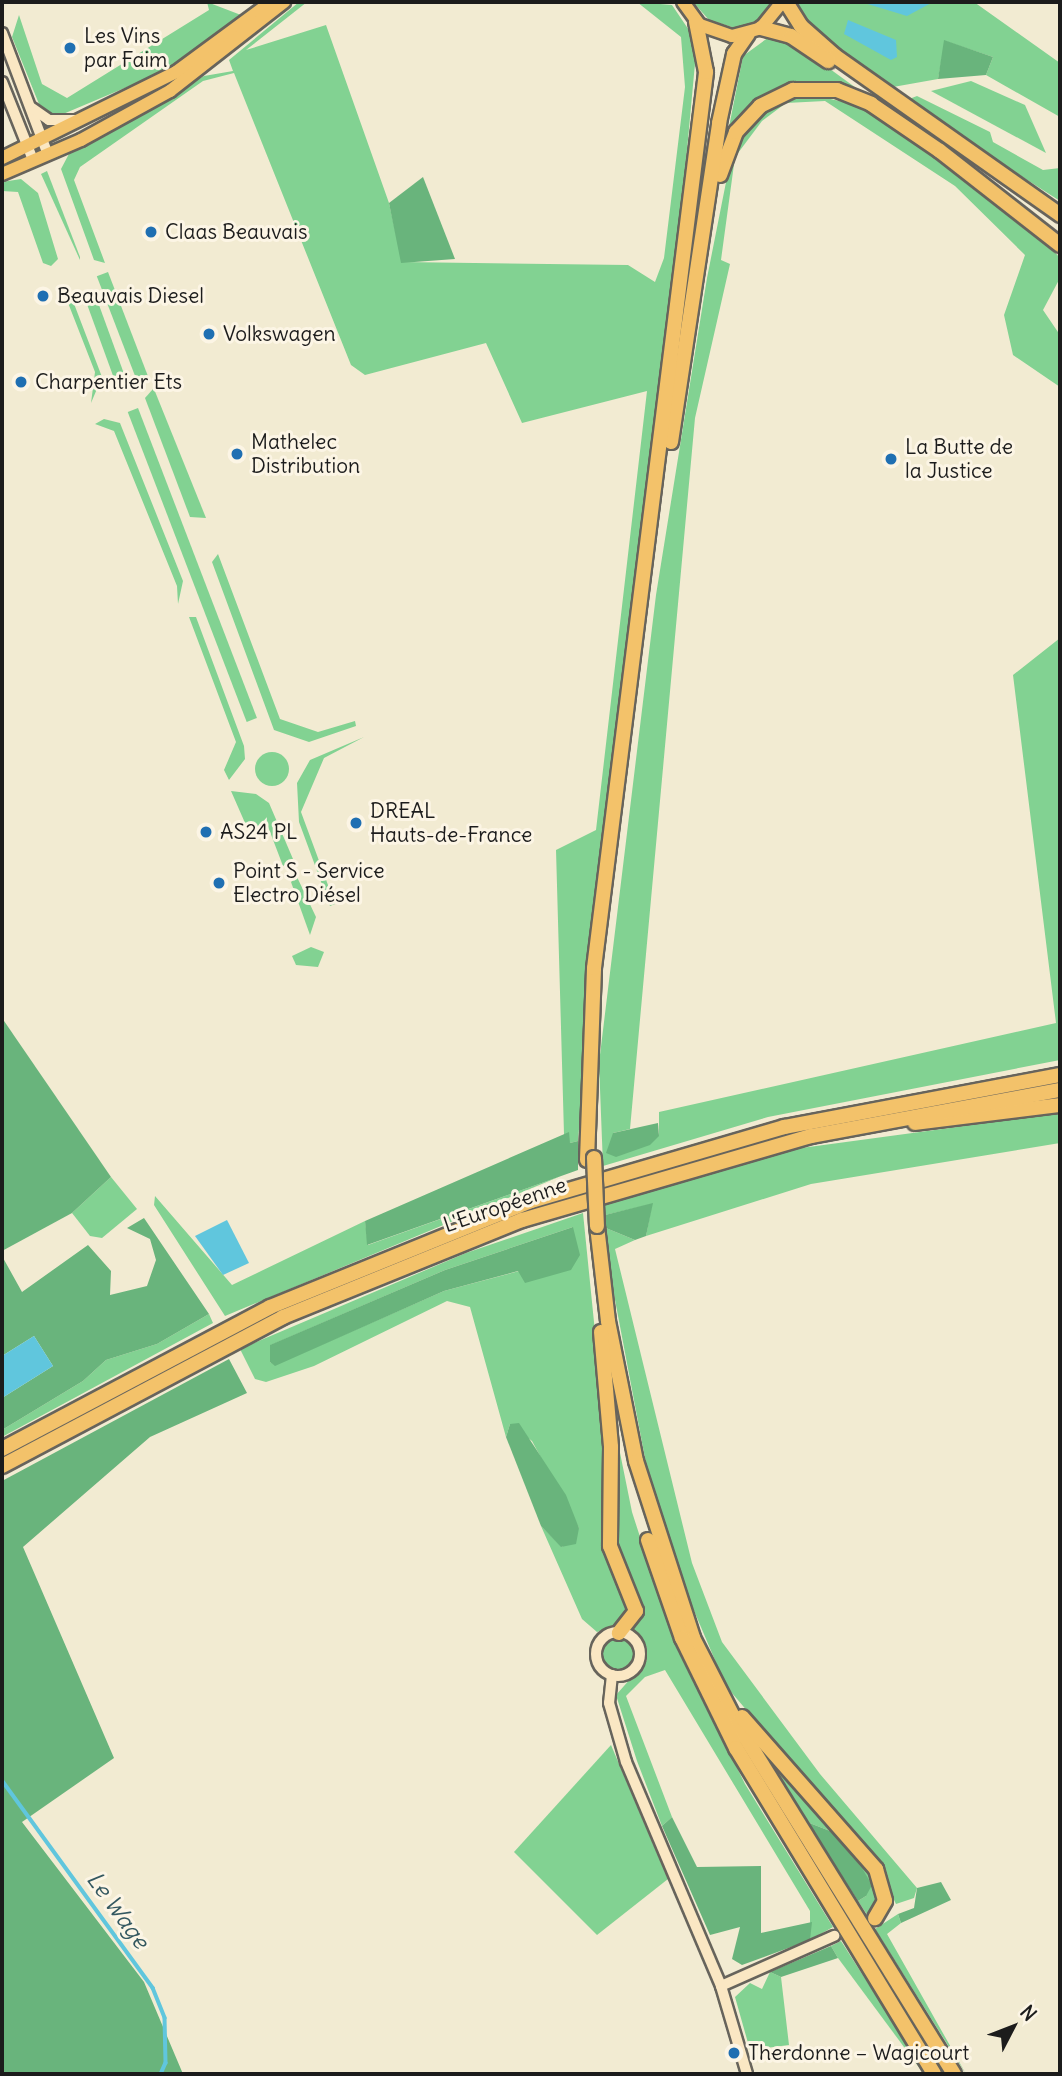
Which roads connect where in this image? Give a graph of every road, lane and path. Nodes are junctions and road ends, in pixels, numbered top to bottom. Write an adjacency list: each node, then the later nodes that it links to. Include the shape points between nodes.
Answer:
1 (259, 2): 11 (main road)
2 (271, 2): 11 (main road)
3 (284, 2): 8 (main road)
4 (289, 2): 8 (main road)
5 (784, 2): 9 (main road); 22 (highway, via 835,56)
6 (681, 4): 7 (main road)
7 (696, 22): 9 (main road, via 720,35); 31 (highway, via 706,72 594,968)
8 (260, 25): 18 (main road, via 170,91)
9 (755, 31): 17 (highway, via 808,47); 23 (highway, via 736,49 723,99)
10 (2, 33): 13 (street)
11 (176, 72): 14 (main road)
12 (2, 82): 16 (street)
13 (28, 103): 14 (street, via 49,120); 15 (street)
14 (81, 119): 15 (main road)
15 (41, 137): 16 (main road); 18 (street)
16 (25, 145): 19 (main road); 20 (street)
17 (940, 151): 23 (highway, via 851,94 822,88 786,93 760,106 736,132); 24 (highway)
18 (48, 155): 20 (main road)
19 (2, 158)
20 (33, 160): 21 (main road)
21 (2, 174)
22 (1060, 215)
23 (705, 230): 31 (highway, via 606,921)
24 (1060, 245)
25 (1060, 1067): 27 (highway)
26 (1060, 1075): 27 (highway, L'Européenne)
27 (962, 1090): 34 (highway, L'Européenne, via 685,1153 474,1222 251,1316)
28 (1060, 1090): 30 (highway, L'Européenne)
29 (1060, 1105): 30 (highway)
30 (823, 1133): 35 (highway, L'Européenne, via 612,1191 394,1269 187,1363)
31 (590, 1159): 32 (highway)
32 (593, 1227): 33 (highway); 36 (highway, via 625,1415)
33 (600, 1325): 37 (highway, via 612,1457 610,1546 636,1611); 43 (highway, via 641,1516 690,1657 764,1800)
34 (2, 1449)
35 (2, 1466)
36 (678, 1599): 39 (highway, via 745,1722 876,1869 885,1902); 44 (highway, via 737,1724)
37 (619, 1633): 38 (street, via 605,1637 596,1653); 38 (street, via 636,1642 639,1660 627,1675)
38 (611, 1675): 41 (street, via 609,1703 626,1762)
39 (875, 1918)
40 (834, 1936): 41 (street)
41 (721, 1986): 42 (street)
42 (747, 2074)
43 (934, 2074)
44 (954, 2074)

